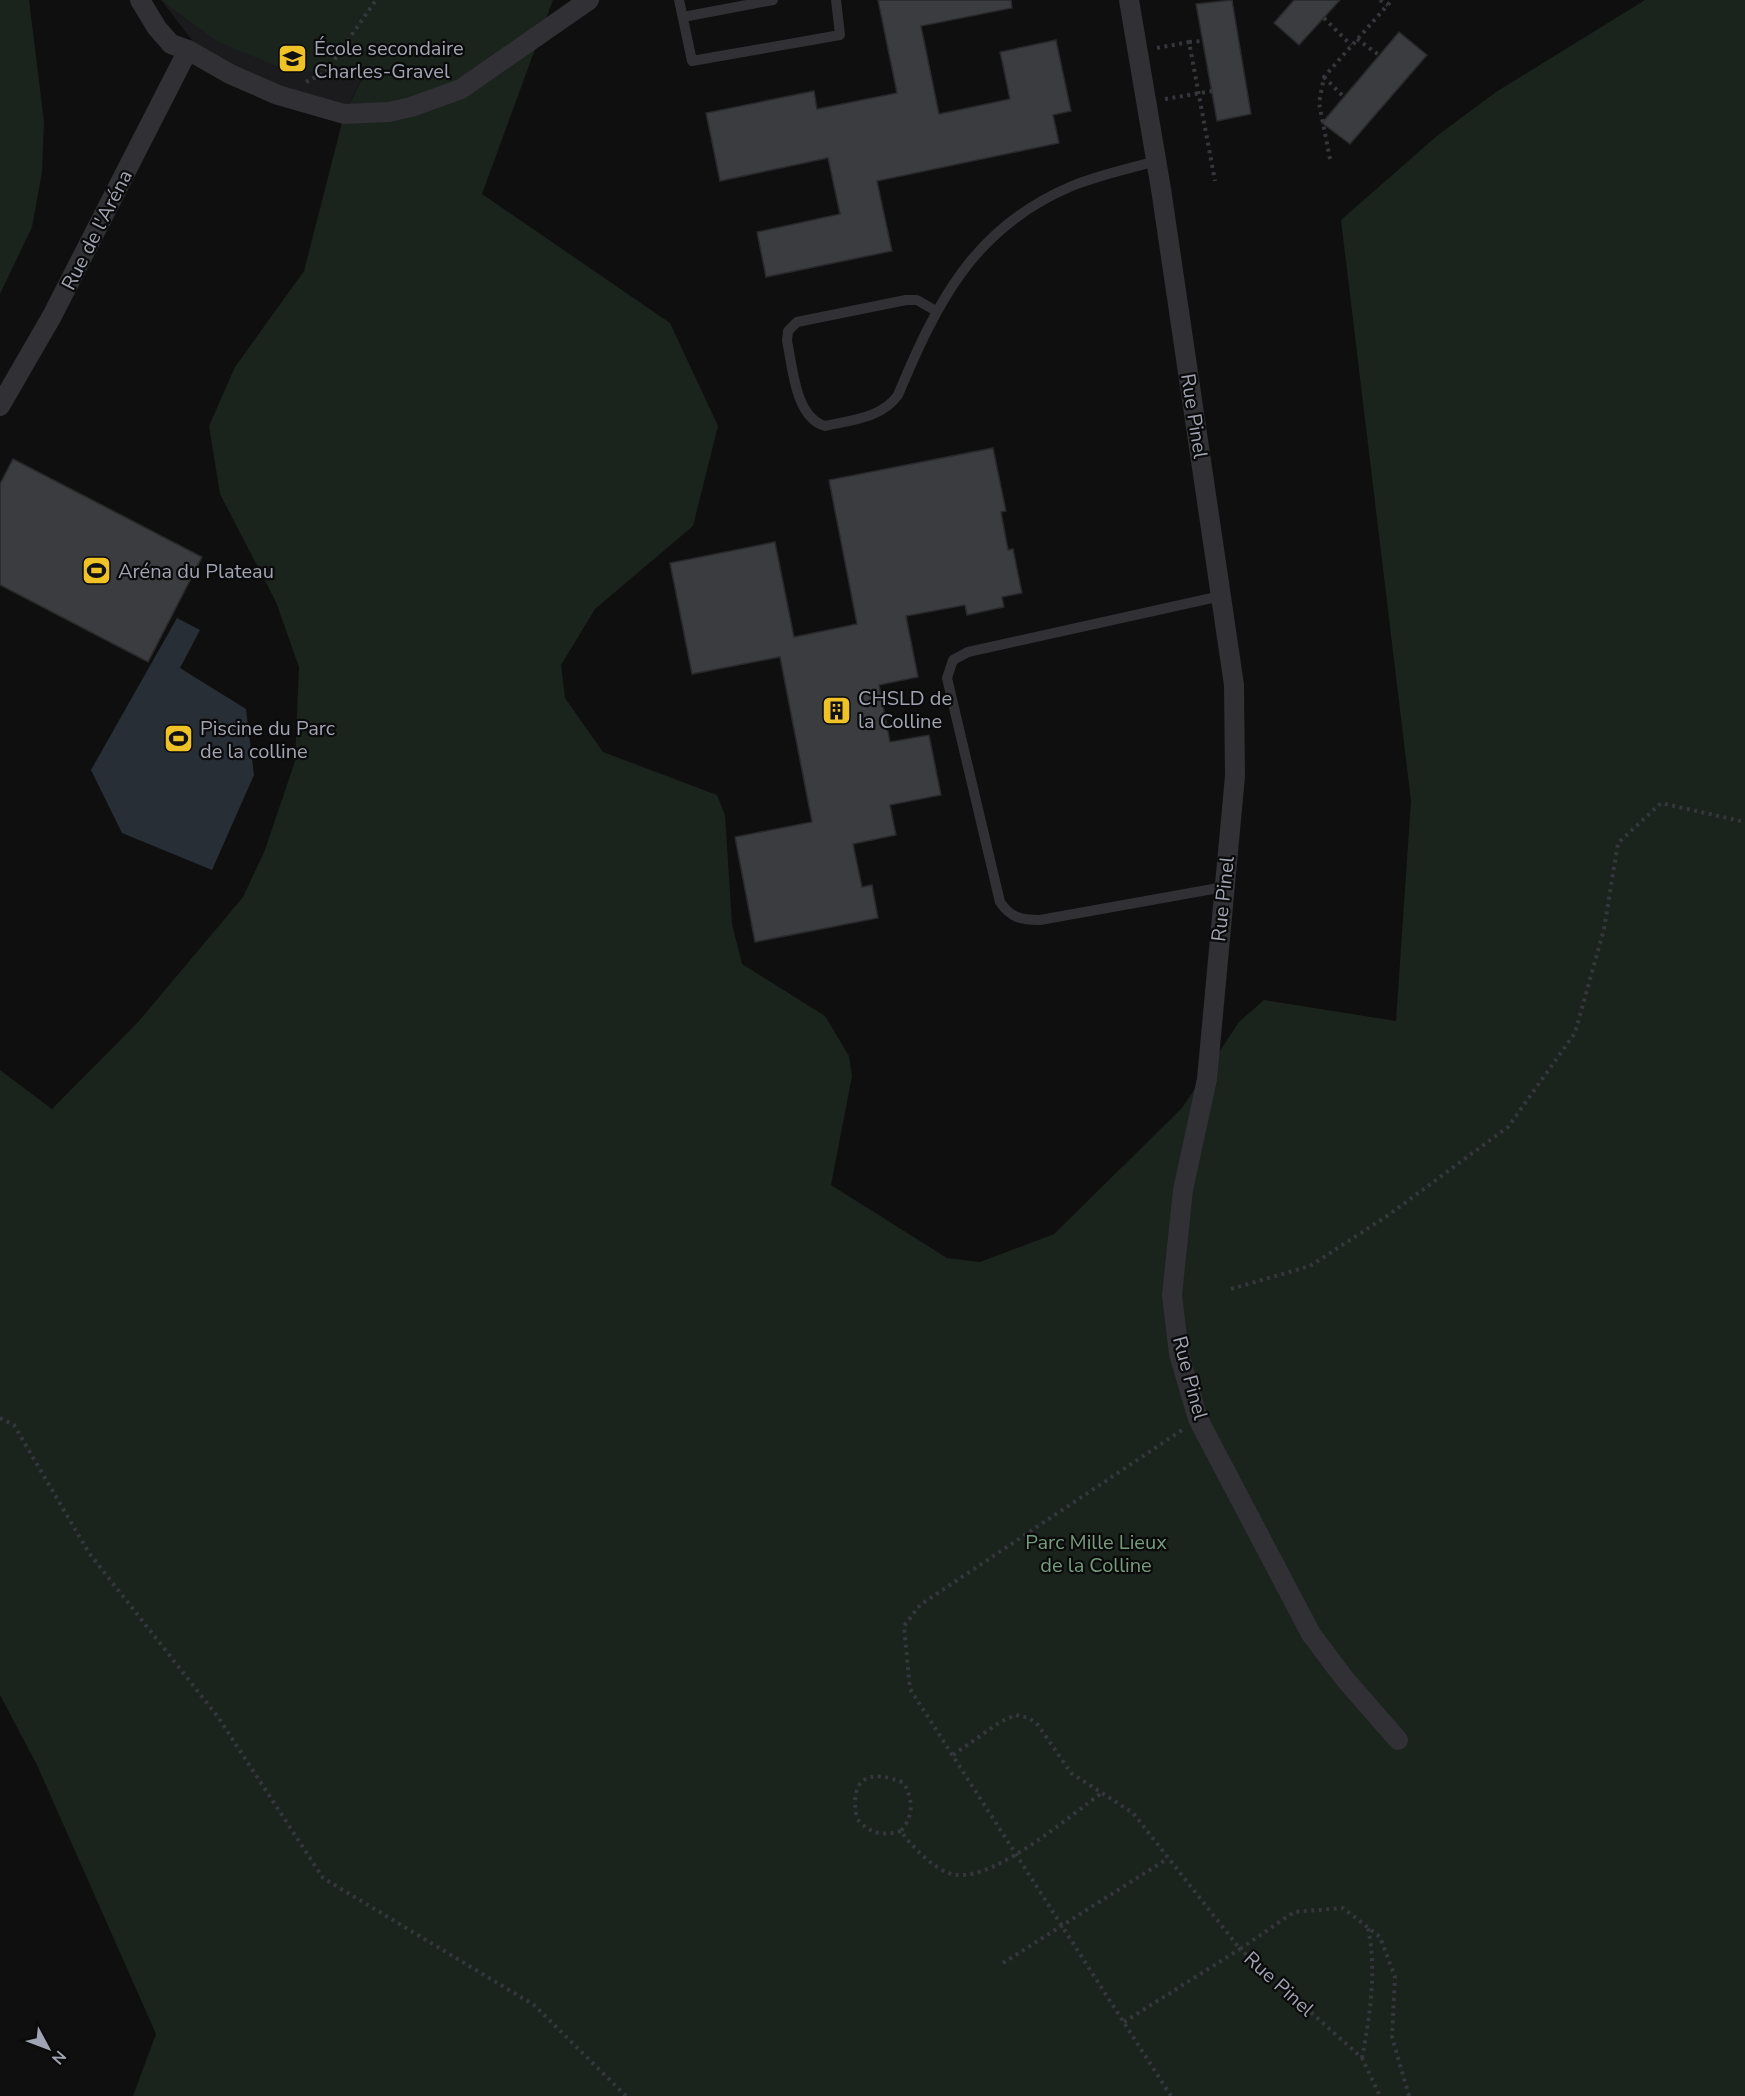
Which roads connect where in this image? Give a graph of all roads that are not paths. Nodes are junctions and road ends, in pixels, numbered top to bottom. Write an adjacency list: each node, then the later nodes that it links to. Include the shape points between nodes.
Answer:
1 (140, 0): 8 (street, via 156,28 171,44)
2 (589, 0): 8 (street, via 461,89 389,112 344,114 278,95)
3 (679, 0): 7 (lane)
4 (773, 0): 7 (lane)
5 (836, 0): 7 (lane, via 840,35 692,61)
6 (1129, 0): 9 (street, Rue Pinel)
7 (683, 17)
8 (188, 50): 11 (street, Rue de l'Aréna, via 52,316)
9 (1156, 161): 10 (lane, via 1073,185 1037,203 986,243 959,273); 12 (street, Rue Pinel)
10 (936, 310): 10 (lane, via 891,405 878,413 825,426 810,418 802,406 787,341 788,332 797,322 906,300 917,300)
11 (0, 406)
12 (1221, 596): 13 (street, Rue Pinel, via 1234,685 1235,751); 13 (lane, via 968,652 953,660 947,678 1000,902 1008,914 1021,920 1040,920)
13 (1224, 887): 14 (street, Rue Pinel, via 1207,1079 1182,1199 1172,1295 1179,1354 1198,1419 1311,1634)
14 (1398, 1740)

